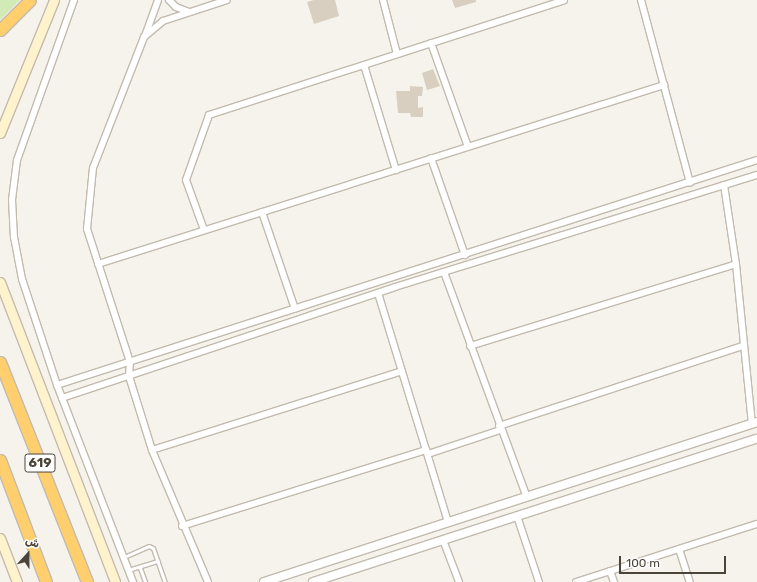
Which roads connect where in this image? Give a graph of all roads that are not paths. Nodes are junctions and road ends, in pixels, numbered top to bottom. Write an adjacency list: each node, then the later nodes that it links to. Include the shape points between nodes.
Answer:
1 (30, 0): 11 (highway)
2 (54, 0): 17 (main road)
3 (74, 0): 40 (street, via 17,160 12,200 14,236 22,279)
4 (158, 0): 12 (street)
5 (169, 0): 10 (street, via 176,7)
6 (227, 0): 10 (street)
7 (383, 0): 14 (street)
8 (564, 0): 13 (street)
9 (641, 0): 16 (street)
10 (189, 12): 12 (street, via 163,21)
11 (0, 30)
12 (144, 37): 28 (street, via 93,168 87,229)
13 (431, 43): 14 (street); 18 (street)
14 (397, 54): 15 (street)
15 (364, 65): 21 (street); 26 (street, via 209,115 186,180)
16 (664, 85): 18 (street); 23 (street)
17 (0, 133)
18 (468, 147): 19 (street)
19 (431, 158): 21 (street); 27 (street)
20 (757, 160): 23 (street)
21 (396, 170): 25 (street)
22 (757, 174): 24 (street)
23 (690, 183): 27 (street)
24 (724, 185): 29 (street); 30 (street)
25 (262, 212): 26 (street); 33 (street)
26 (204, 230): 28 (street)
27 (465, 254): 33 (street)
28 (98, 264): 37 (street)
29 (736, 264): 34 (street); 35 (street)
30 (444, 272): 32 (street); 34 (street)
31 (0, 282): 57 (main road)
32 (378, 293): 38 (street); 39 (street)
33 (295, 309): 37 (street)
34 (470, 346): 43 (street)
35 (742, 346): 42 (street); 43 (street)
36 (0, 362): 64 (highway, 619)
37 (130, 362): 39 (street); 40 (street)
38 (402, 371): 45 (street); 46 (street)
39 (129, 376): 41 (street); 45 (street)
40 (57, 385): 41 (street)
41 (62, 398): 56 (street)
42 (754, 423): 48 (street)
43 (499, 428): 46 (street); 48 (street)
44 (757, 439): 49 (street)
45 (152, 450): 52 (street)
46 (427, 452): 50 (street); 52 (street)
47 (0, 460): 62 (highway, 619)
48 (526, 495): 50 (street)
49 (517, 516): 54 (street); 74 (street)
50 (448, 522): 71 (street)
51 (757, 524): 55 (street)
52 (182, 526): 70 (street)
53 (0, 538): 63 (main road)
54 (442, 540): 72 (street); 73 (street)
55 (679, 549): 61 (street); 77 (street)
56 (123, 557): 58 (lane, via 149,546 153,548); 60 (street)
57 (107, 559): 65 (main road); 66 (main road)
58 (158, 561): 59 (lane); 69 (lane)
59 (140, 568): 60 (lane); 68 (lane)
60 (128, 570): 67 (street)
61 (610, 571): 75 (street); 76 (street)
62 (44, 579)
63 (17, 582)
64 (87, 582)
65 (110, 582)
66 (115, 582)
67 (133, 582)
68 (145, 582)
69 (165, 582)
70 (208, 582)
71 (264, 582)
72 (313, 582)
73 (459, 582)
74 (539, 582)
75 (576, 582)
76 (614, 582)
77 (690, 582)

